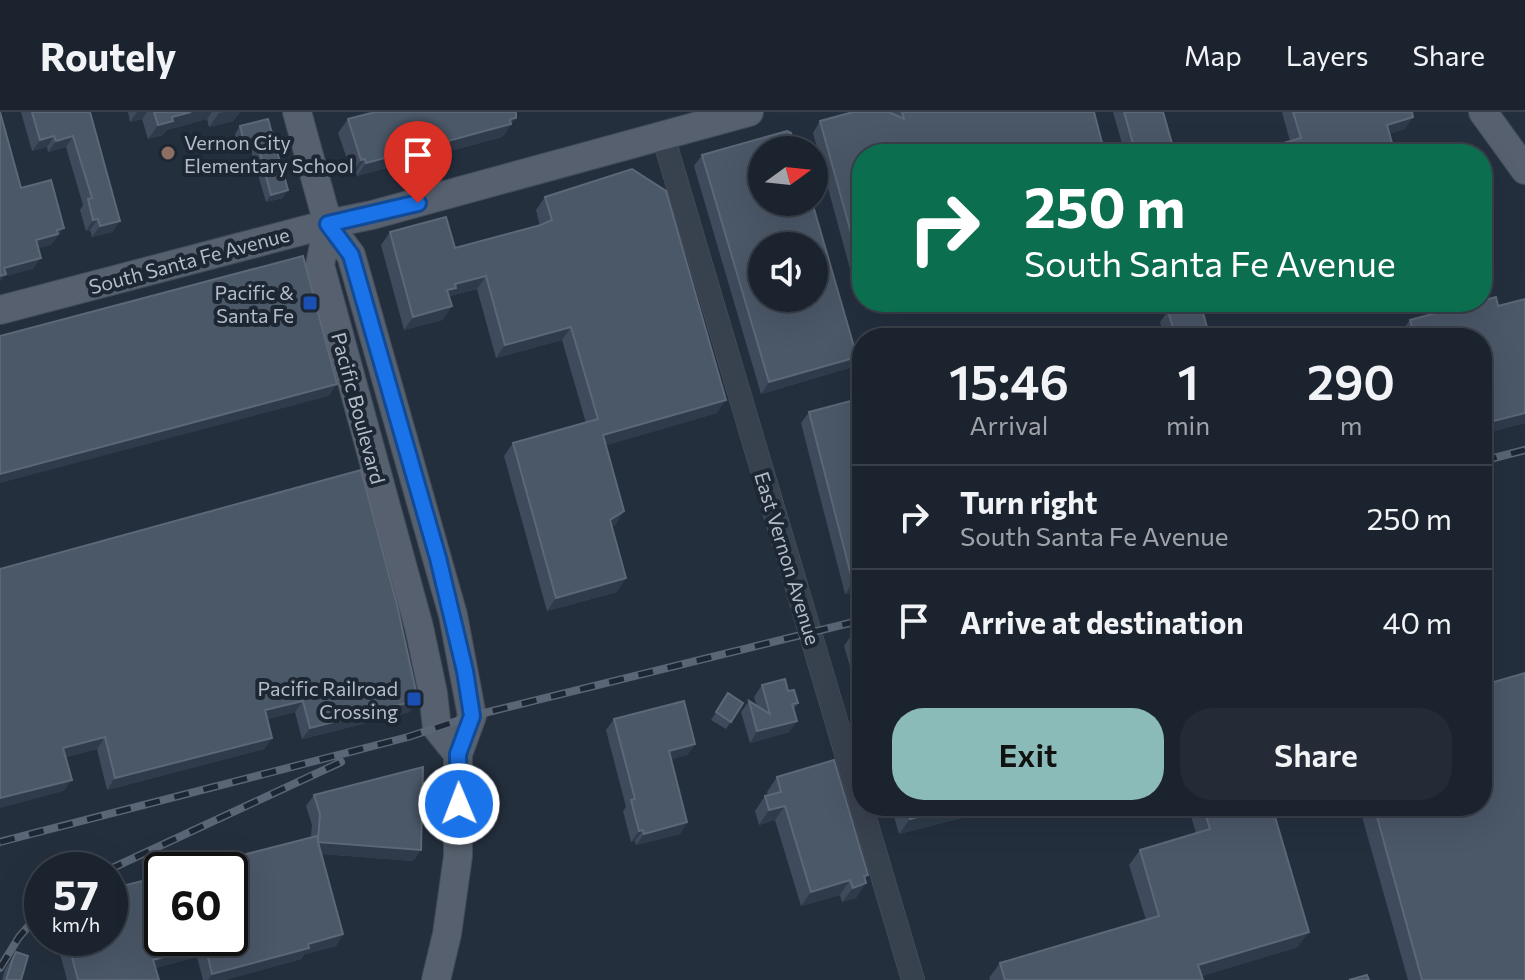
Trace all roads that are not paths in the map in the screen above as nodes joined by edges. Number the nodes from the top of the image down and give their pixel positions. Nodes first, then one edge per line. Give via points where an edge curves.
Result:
1 (297, 112) edge
2 (749, 112) edge
3 (1483, 112) edge
4 (663, 136) junction
5 (1525, 170) edge
6 (328, 224) junction
7 (0, 310) edge
8 (852, 774) edge
9 (864, 816) edge
10 (436, 980) edge
11 (913, 980) edge

1 - 6 main road
2 - 4 main road, South Santa Fe Avenue
3 - 5 main road
4 - 6 main road, South Santa Fe Avenue
4 - 8 street, East Vernon Avenue
6 - 7 main road, South Santa Fe Avenue
6 - 10 main road, Pacific Boulevard via 351,255 453,615 472,716 458,754 458,856
9 - 11 street, East Vernon Avenue

